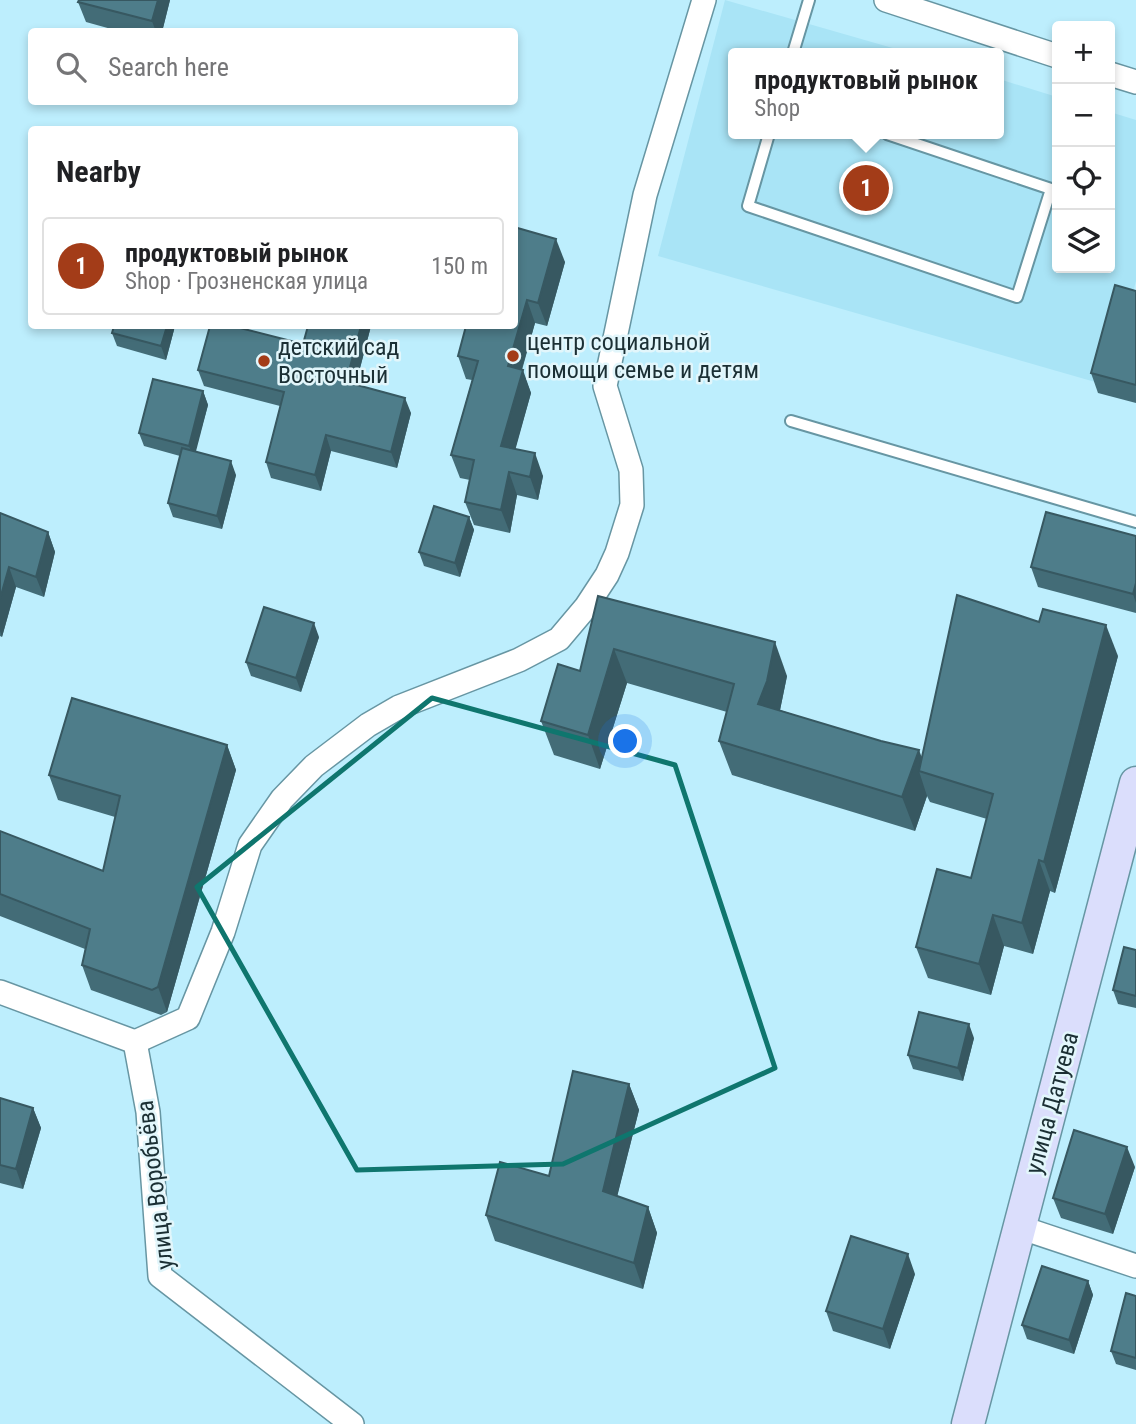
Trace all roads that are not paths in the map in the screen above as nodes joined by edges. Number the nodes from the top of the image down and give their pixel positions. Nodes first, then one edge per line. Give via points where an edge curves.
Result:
1 (704, 0) edge
2 (808, 0) edge
3 (886, 0) edge
4 (794, 48) edge
5 (1052, 54) edge
6 (1115, 76) edge
7 (1136, 82) edge
8 (768, 139) edge
9 (902, 139) edge
10 (791, 421) dead end
11 (1136, 523) edge
12 (1136, 783) edge
13 (0, 992) edge
14 (135, 1042) junction
15 (1019, 1227) junction
16 (1136, 1266) edge
17 (350, 1423) edge
18 (968, 1424) edge

1 - 14 street via 645,195 605,386 631,470 632,505 607,575 559,639 519,660 399,707 314,766 282,799 250,845 223,932 188,1018
2 - 4 lane
3 - 5 street
6 - 7 street
8 - 9 lane via 748,206 1017,297 1051,189
10 - 11 lane
12 - 15 street, улица Датуева
13 - 14 street
14 - 17 street, улица Воробьёва via 148,1112 160,1276
15 - 16 street
15 - 18 street, улица Датуева

